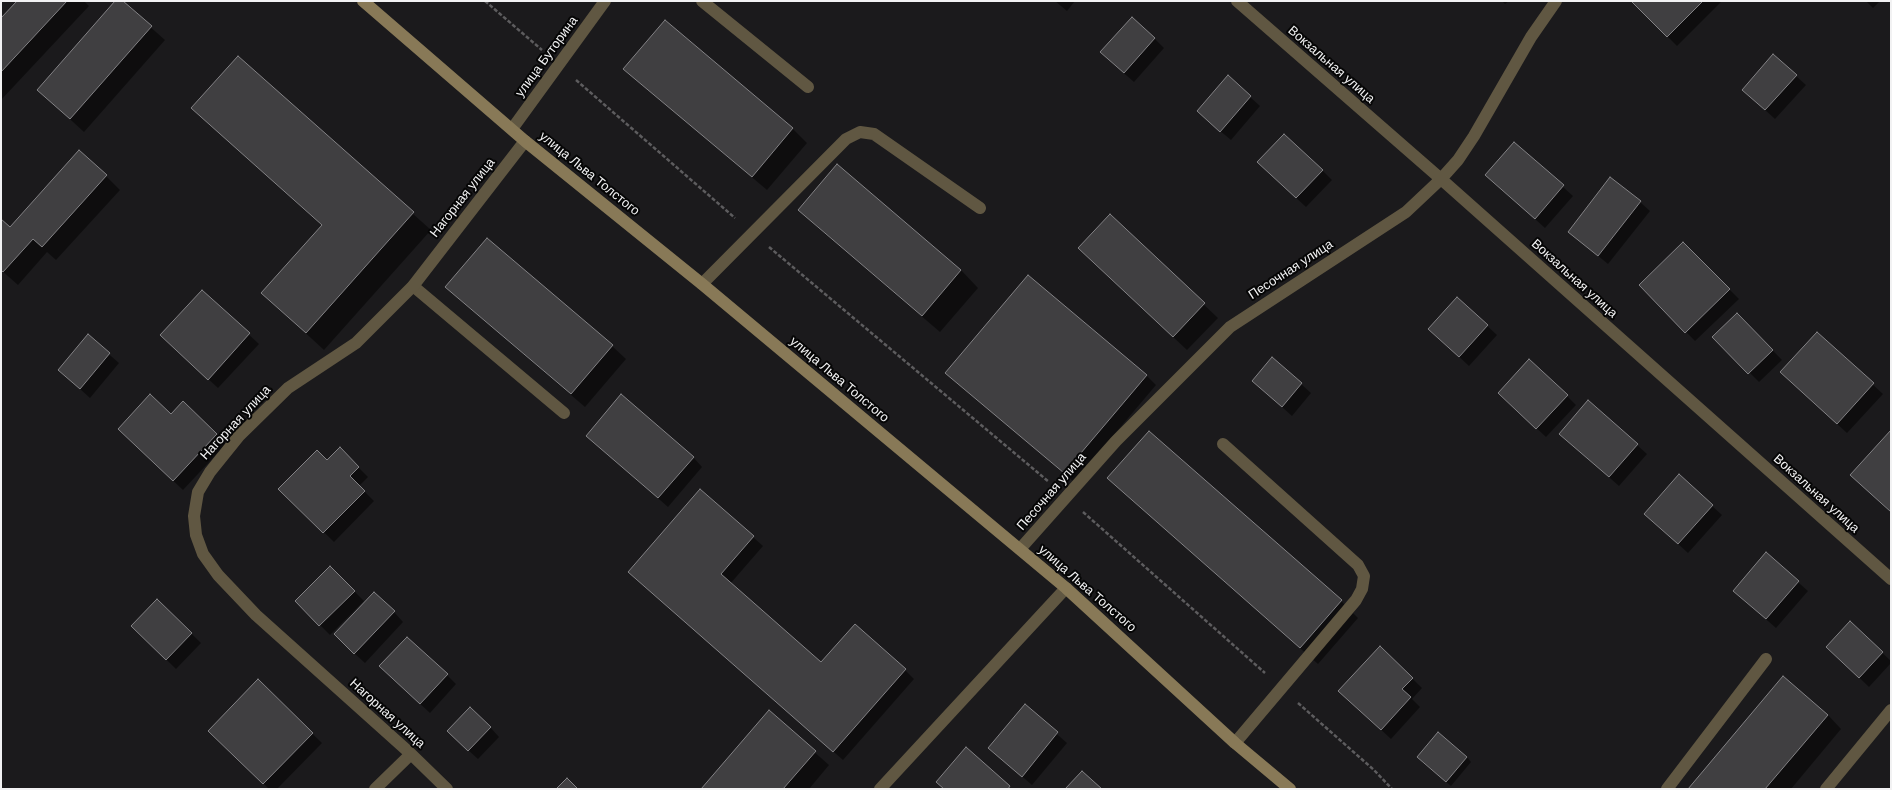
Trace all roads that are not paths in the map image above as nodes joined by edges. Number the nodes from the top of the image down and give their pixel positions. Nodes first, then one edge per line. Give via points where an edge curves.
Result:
1 (363, 1) edge
2 (605, 1) edge
3 (702, 1) edge
4 (1237, 1) edge
5 (1556, 1) edge
6 (808, 87) dead end
7 (512, 129) junction
8 (526, 141) junction
9 (1441, 179) junction
10 (980, 208) dead end
11 (702, 284) junction
12 (413, 286) junction
13 (564, 413) dead end
14 (1223, 444) dead end
15 (1020, 550) junction
16 (1891, 579) edge
17 (1066, 588) junction
18 (1766, 659) dead end
19 (1891, 710) edge
20 (1235, 743) junction
21 (411, 754) junction
22 (375, 789) edge
23 (447, 789) edge
24 (880, 789) edge
25 (1290, 789) edge
26 (1667, 789) edge
27 (1826, 789) edge

1 - 7 main road, улица Льва Толстого
2 - 7 street, улица Буторина
3 - 6 street
4 - 9 street, Вокзальная улица
5 - 9 street, Песочная улица via 1531,37 1474,136
7 - 8 main road, улица Льва Толстого
8 - 11 main road, улица Льва Толстого
8 - 12 street, Нагорная улица
9 - 15 street, Песочная улица via 1406,212 1230,327 1116,441
9 - 16 street, Вокзальная улица
10 - 11 street via 874,134 860,132 846,139
11 - 15 main road, улица Льва Толстого
12 - 13 street
12 - 21 street, Нагорная улица via 356,343 288,388 239,436 210,472 198,492 194,516 196,535 203,554 218,574 256,615
14 - 20 street via 1358,565 1364,576 1362,589 1356,600
15 - 17 main road, улица Льва Толстого
17 - 20 main road, улица Льва Толстого
17 - 24 street
18 - 26 street
19 - 27 street
20 - 25 main road, улица Льва Толстого
21 - 22 street
21 - 23 street, Нагорная улица

